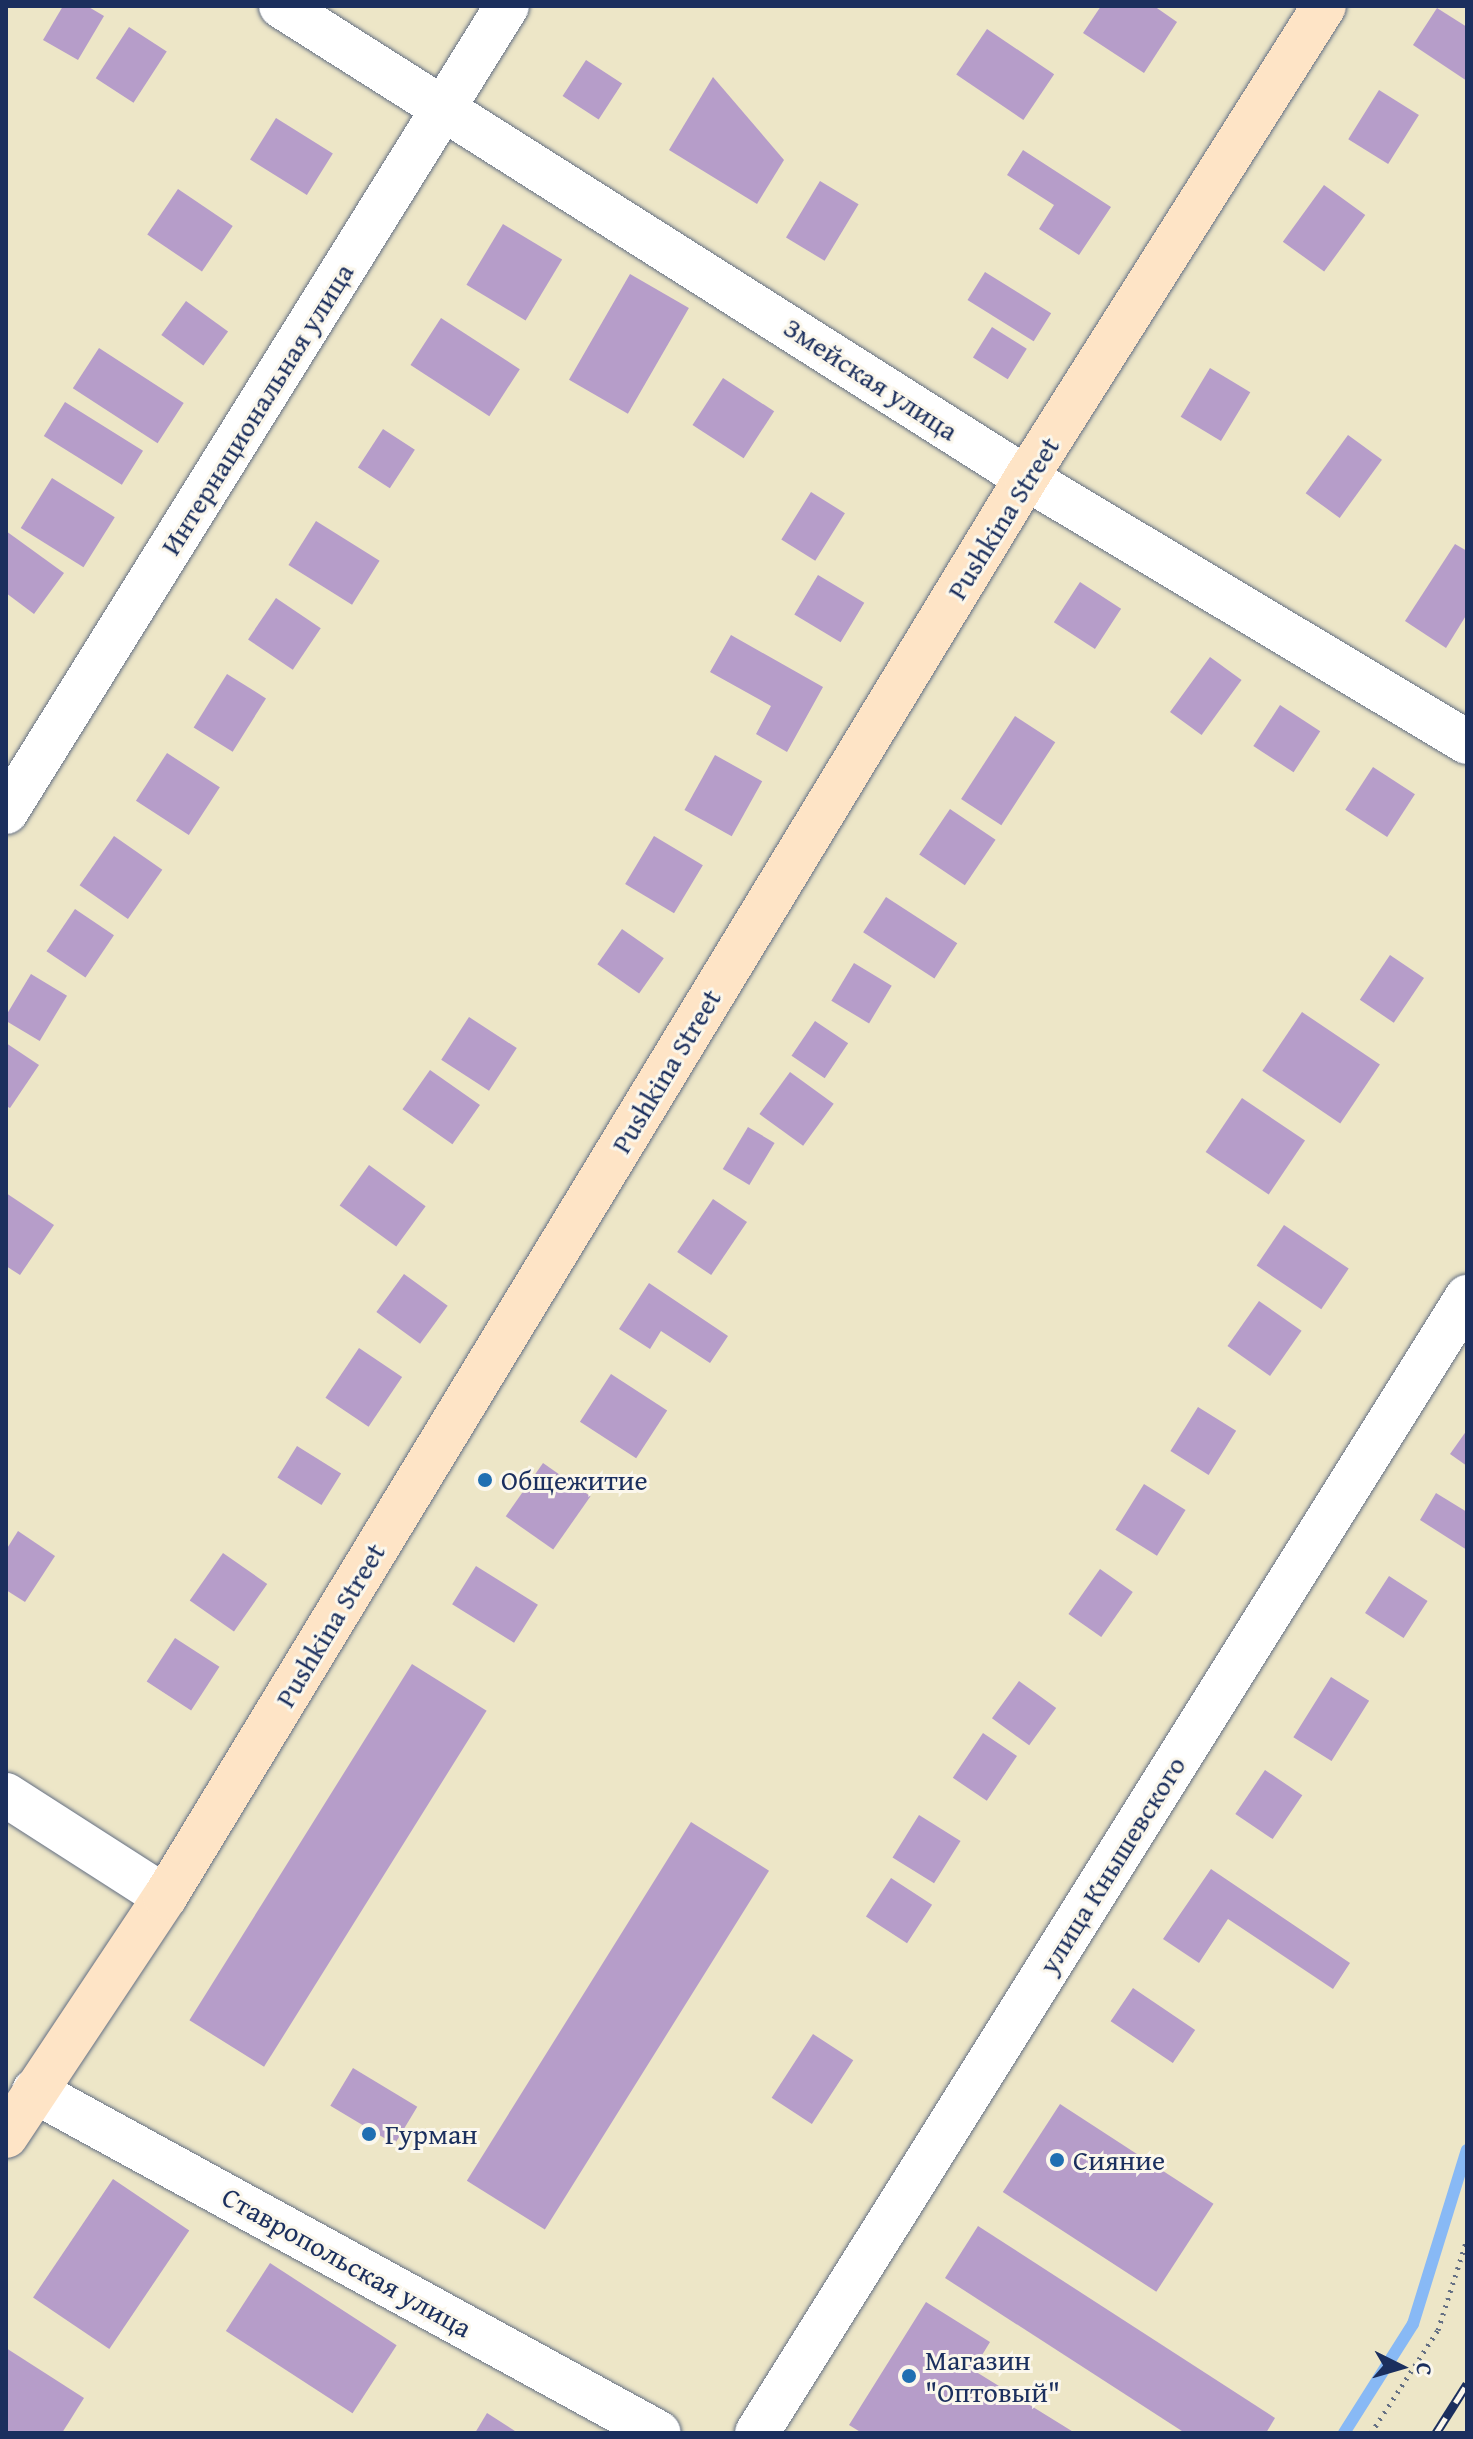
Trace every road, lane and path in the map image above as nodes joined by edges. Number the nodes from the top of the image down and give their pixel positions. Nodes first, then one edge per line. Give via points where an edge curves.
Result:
1 (281, 6) edge
2 (507, 6) edge
3 (1324, 6) edge
4 (445, 107) junction
5 (1026, 478) junction
6 (1467, 742) edge
7 (6, 812) edge
8 (1467, 1297) edge
9 (6, 1795) edge
10 (165, 1897) junction
11 (34, 2091) junction
12 (6, 2136) edge
13 (1467, 2239) edge
14 (659, 2433) edge
15 (757, 2433) edge
16 (1371, 2433) edge

1 - 4 street, Змейская улица
2 - 4 street, Интернациональная улица
3 - 5 main road, Pushkina Street
4 - 5 street, Змейская улица
4 - 7 street, Интернациональная улица
5 - 6 street, Змейская улица
5 - 10 main road, Pushkina Street
8 - 15 street, улица Кнышевского
9 - 10 street
10 - 11 main road, Pushkina Street
11 - 12 main road, Pushkina Street
11 - 14 street, Ставропольская улица
13 - 16 path via 1438,2330

